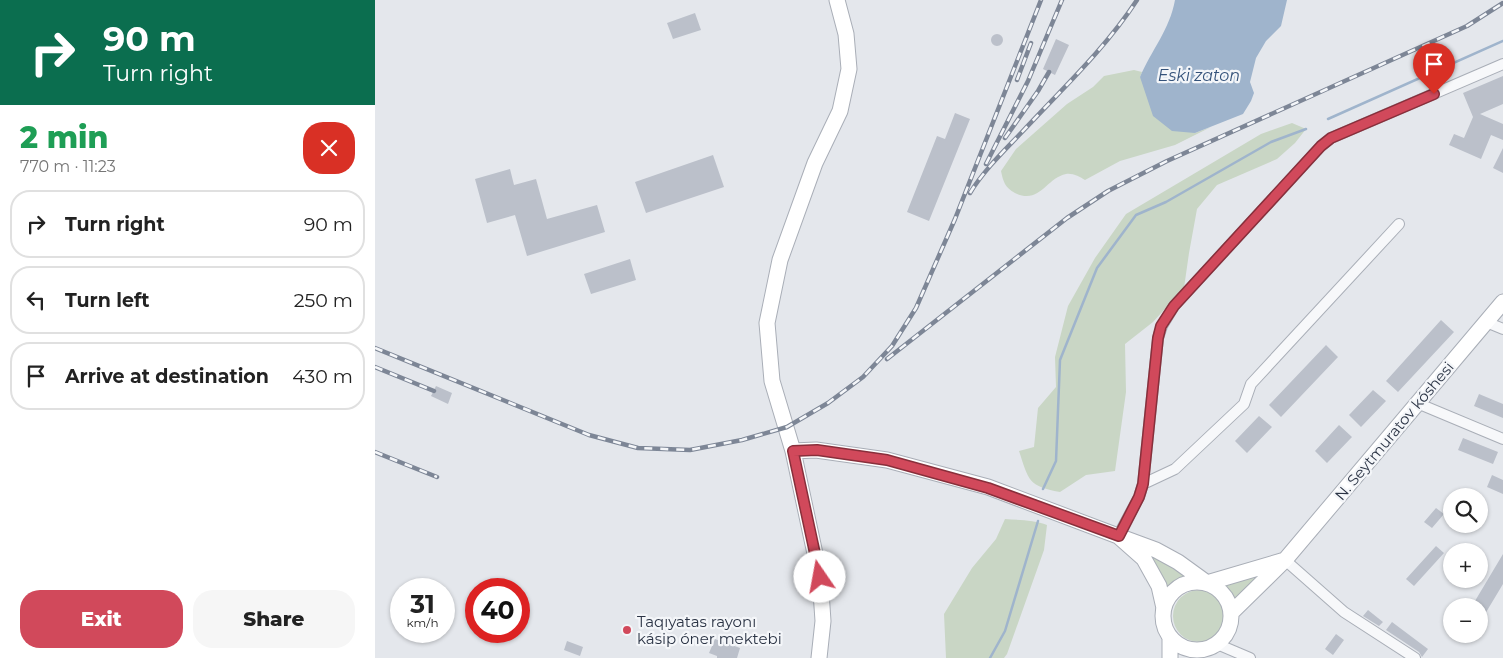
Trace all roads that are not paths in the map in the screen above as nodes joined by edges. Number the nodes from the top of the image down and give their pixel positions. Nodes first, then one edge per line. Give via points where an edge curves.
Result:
1 (837, 0) edge
2 (1503, 64) edge
3 (1399, 224) dead end
4 (1503, 302) edge
5 (1486, 322) junction
6 (1503, 329) edge
7 (1417, 403) junction
8 (1503, 439) edge
9 (793, 451) junction
10 (1143, 484) junction
11 (1119, 536) junction
12 (1285, 560) junction
13 (1207, 583) junction
14 (1164, 608) junction
15 (1231, 613) junction
16 (1170, 636) junction
17 (1217, 644) junction
18 (819, 658) edge
19 (1170, 658) edge
20 (1211, 658) edge
21 (1250, 658) edge
22 (1415, 658) edge

1 - 9 street via 846,34 849,69 839,111 815,163 780,260 767,323 772,381
2 - 10 street via 1331,138 1174,306 1161,326 1158,338
3 - 10 street via 1251,384 1244,404 1175,469
4 - 5 street, N. Seytmuratov kóshesi
5 - 6 street
5 - 7 street, N. Seytmuratov kóshesi
7 - 8 street
7 - 12 street, N. Seytmuratov kóshesi
9 - 11 street via 817,450 887,460 988,488
9 - 18 street via 820,577 823,620
10 - 11 street
11 - 13 street via 1156,550
11 - 14 street via 1144,559 1159,586
12 - 13 street
12 - 15 street, N. Seytmuratov kóshesi
12 - 22 street via 1344,612
13 - 14 street via 1185,585 1176,590
13 - 15 street via 1223,595
14 - 16 street via 1165,628
15 - 17 street via 1228,630
16 - 17 street via 1177,644 1192,650 1208,649
16 - 19 street
17 - 20 street
17 - 21 street

